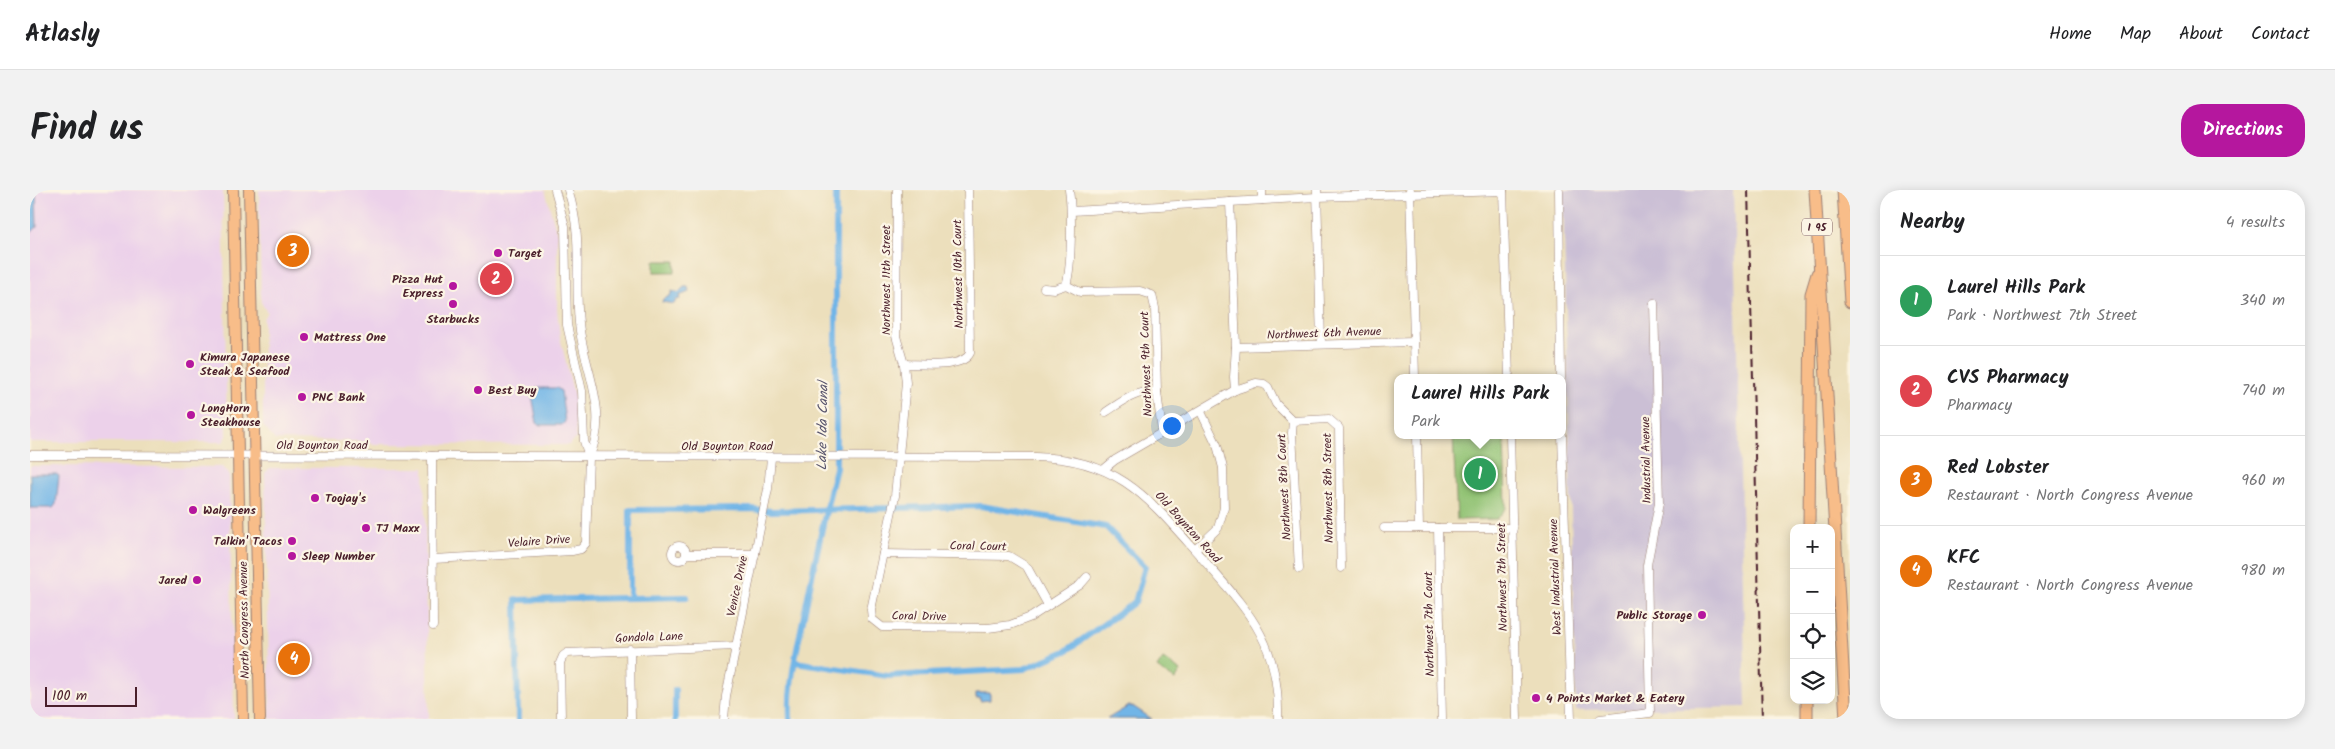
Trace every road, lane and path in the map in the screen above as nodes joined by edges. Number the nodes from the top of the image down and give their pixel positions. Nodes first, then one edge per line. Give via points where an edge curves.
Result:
1 (233, 190) edge
2 (249, 190) edge
3 (555, 190) edge
4 (568, 190) edge
5 (897, 190) edge
6 (968, 190) edge
7 (1069, 190) edge
8 (1262, 190) edge
9 (1503, 190) edge
10 (1559, 190) edge
11 (1815, 190) edge
12 (1844, 190) edge
13 (1410, 192) edge
14 (1317, 194) edge
15 (1262, 200) junction
16 (1230, 202) junction
17 (1072, 211) junction
18 (1820, 265) junction
19 (1066, 285) junction
20 (1044, 288) dead end
21 (1850, 302) edge
22 (1654, 303) dead end
23 (1413, 342) junction
24 (1321, 344) junction
25 (1236, 347) junction
26 (904, 364) junction
27 (1414, 374) edge
28 (1508, 374) edge
29 (1561, 374) edge
30 (1235, 390) junction
31 (1157, 392) junction
32 (1106, 412) dead end
33 (1201, 412) junction
34 (1293, 421) junction
35 (1162, 432) junction
36 (1417, 439) edge
37 (1510, 439) edge
38 (1562, 439) edge
39 (30, 454) edge
40 (238, 456) junction
41 (254, 456) junction
42 (432, 456) junction
43 (589, 457) junction
44 (771, 458) junction
45 (898, 458) junction
46 (1104, 470) junction
47 (1809, 524) edge
48 (1384, 528) dead end
49 (1419, 528) junction
50 (1438, 528) junction
51 (1512, 528) junction
52 (1194, 550) junction
53 (686, 554) dead end
54 (755, 554) junction
55 (883, 554) junction
56 (434, 559) junction
57 (1341, 568) dead end
58 (1299, 569) dead end
59 (1087, 577) dead end
60 (240, 598) junction
61 (1048, 605) junction
62 (240, 617) junction
63 (256, 624) junction
64 (433, 626) dead end
65 (736, 646) junction
66 (257, 649) junction
67 (630, 649) junction
68 (1808, 704) edge
69 (243, 719) edge
70 (260, 719) edge
71 (561, 719) edge
72 (632, 719) edge
73 (724, 719) edge
74 (1278, 719) edge
75 (1442, 719) edge
76 (1517, 719) edge
77 (1571, 719) edge
78 (1600, 719) edge
79 (1807, 719) edge
80 (1846, 719) edge

1 - 40 main road, North Congress Avenue
2 - 41 main road, North Congress Avenue
3 - 43 street via 564,226 567,325 582,390 584,441
4 - 43 street via 578,234 579,325 596,402 596,441
5 - 26 street, Northwest 11th Street via 896,336
6 - 26 street, Northwest 10th Court via 971,348 968,357 957,363
7 - 17 street
8 - 15 street
9 - 13 street
9 - 28 street
10 - 29 street
11 - 18 highway, I 95
12 - 21 highway, I 95
13 - 14 street
13 - 23 street
14 - 15 street
14 - 24 street
15 - 16 street
16 - 17 street
16 - 25 street
17 - 19 street
18 - 47 highway via 1811,294
18 - 80 highway, I 95
19 - 20 street
19 - 31 street, Northwest 9th Court via 1080,292 1140,291 1152,295
22 - 78 street, Industrial Avenue via 1659,502 1647,565 1650,713
23 - 24 street, Northwest 6th Avenue
23 - 27 street
24 - 25 street, Northwest 6th Avenue
25 - 30 street
26 - 45 street, Northwest 11th Street via 906,383
30 - 33 street, Northwest 8th Court
30 - 34 street, Northwest 8th Court via 1256,383 1264,384 1276,404
31 - 32 street via 1136,393
31 - 35 street, Northwest 9th Court
33 - 35 street, Northwest 8th Court
33 - 52 street via 1220,455 1224,500 1218,528
34 - 57 street, Northwest 8th Street via 1330,419 1339,428
34 - 58 street, Northwest 8th Court
35 - 46 street, Northwest 8th Court
36 - 49 street
37 - 51 street, Northwest 7th Street
38 - 77 street, West Industrial Avenue
39 - 40 street, Old Boynton Road
40 - 41 street, Old Boynton Road
40 - 60 main road, North Congress Avenue
41 - 42 street, Old Boynton Road
41 - 63 main road, North Congress Avenue
42 - 43 street, Old Boynton Road
42 - 56 street
43 - 44 street, Old Boynton Road
43 - 56 street, Velaire Drive via 587,541 581,549
44 - 45 street, Old Boynton Road
44 - 54 street, Venice Drive
45 - 46 street, Old Boynton Road via 1047,458
45 - 55 street, Coral Drive via 895,496
46 - 52 street, Old Boynton Road via 1151,501
48 - 49 street
49 - 50 street
50 - 51 street
50 - 75 street, Northwest 7th Court
51 - 76 street, Northwest 7th Street
52 - 74 street, Old Boynton Road via 1246,609 1260,630 1276,673
53 - 54 street
54 - 65 street, Venice Drive
55 - 61 street, Coral Court via 1008,556 1027,567
55 - 61 street, Coral Drive via 871,615 882,627 999,628 1026,620
56 - 64 street
59 - 61 street, Coral Drive
60 - 62 main road, North Congress Avenue
60 - 63 main road
62 - 66 main road
62 - 69 main road, North Congress Avenue
63 - 66 main road, North Congress Avenue
65 - 67 street, Gondola Lane
65 - 73 street, Venice Drive
66 - 70 main road, North Congress Avenue
67 - 71 street, Gondola Lane via 572,652 563,656 560,666
67 - 72 street
68 - 79 highway

